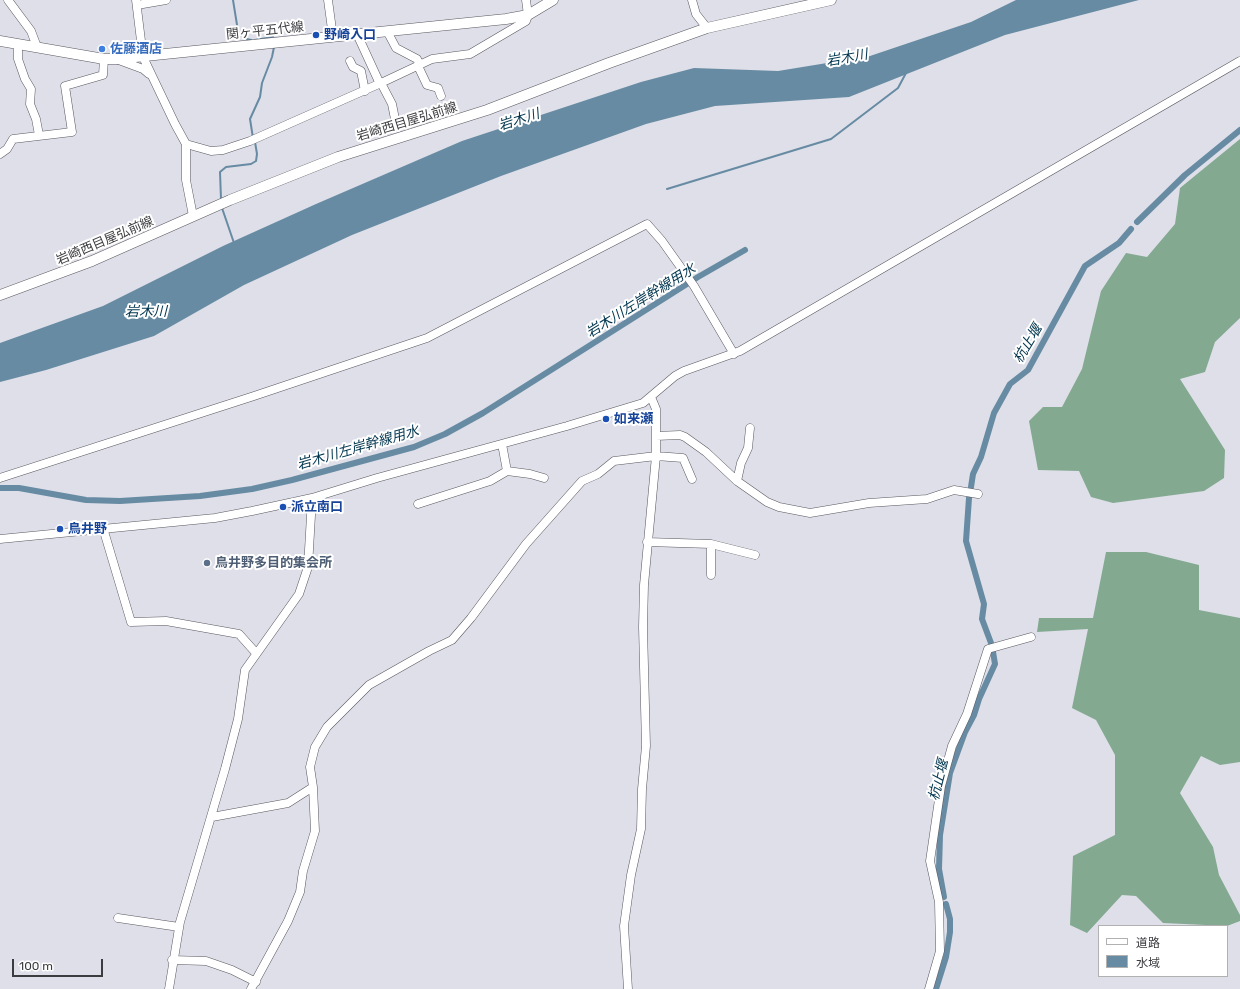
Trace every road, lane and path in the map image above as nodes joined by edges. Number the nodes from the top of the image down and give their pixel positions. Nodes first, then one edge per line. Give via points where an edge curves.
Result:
1 (8, 0) edge
2 (166, 0) edge
3 (173, 0) edge
4 (328, 0) edge
5 (526, 0) edge
6 (554, 0) edge
7 (692, 0) edge
8 (831, 0) edge
9 (136, 2) edge
10 (528, 15) junction
11 (707, 28) junction
12 (387, 31) junction
13 (358, 34) junction
14 (333, 37) junction
15 (0, 41) edge
16 (18, 44) junction
17 (37, 47) junction
18 (143, 57) junction
19 (104, 59) junction
20 (116, 59) junction
21 (350, 61) dead end
22 (1240, 61) edge
23 (419, 66) junction
24 (150, 74) junction
25 (381, 84) junction
26 (365, 91) junction
27 (442, 96) dead end
28 (395, 119) dead end
29 (39, 135) junction
30 (186, 144) junction
31 (0, 154) edge
32 (193, 216) junction
33 (0, 295) edge
34 (734, 354) junction
35 (651, 397) junction
36 (750, 428) dead end
37 (656, 436) junction
38 (502, 444) junction
39 (656, 456) junction
40 (507, 471) junction
41 (0, 478) edge
42 (544, 478) dead end
43 (692, 479) dead end
44 (737, 481) junction
45 (978, 494) dead end
46 (312, 498) junction
47 (418, 504) dead end
48 (103, 528) junction
49 (0, 539) edge
50 (647, 542) junction
51 (711, 544) junction
52 (755, 555) dead end
53 (711, 575) dead end
54 (1031, 637) dead end
55 (256, 653) junction
56 (313, 786) junction
57 (212, 817) junction
58 (118, 918) dead end
59 (179, 927) junction
60 (172, 960) junction
61 (256, 982) junction
62 (169, 989) edge
63 (251, 989) edge
64 (628, 989) edge
65 (928, 989) edge

1 - 17 street via 31,31
2 - 3 street
2 - 9 street
4 - 14 street
5 - 10 street
6 - 10 main road, 関ヶ平五代線
7 - 11 street via 696,14
8 - 11 main road, 岩崎西目屋弘前線
9 - 18 street
10 - 12 main road, 関ヶ平五代線
10 - 23 street via 526,21 470,54 432,59
11 - 32 main road, 岩崎西目屋弘前線 via 488,110 338,156
12 - 13 main road, 関ヶ平五代線
12 - 23 street via 396,48 417,60
13 - 14 main road, 関ヶ平五代線
13 - 25 street
14 - 18 main road, 関ヶ平五代線
15 - 16 main road, 関ヶ平五代線
16 - 17 main road, 関ヶ平五代線
16 - 29 street via 18,59 31,89 30,104
17 - 19 main road, 関ヶ平五代線
18 - 20 main road, 関ヶ平五代線
18 - 24 street
19 - 20 main road, 関ヶ平五代線
19 - 29 street via 103,75 65,86 72,132
20 - 24 street
21 - 26 street via 353,67 361,71
22 - 34 street
23 - 25 street
23 - 27 street via 426,85 438,88
24 - 30 street
25 - 26 street
25 - 28 street via 392,104
26 - 30 street via 258,138 223,150 211,151
29 - 31 street via 13,139 7,149
30 - 32 street via 186,180
32 - 33 main road, 岩崎西目屋弘前線 via 92,261
34 - 35 street via 684,371
34 - 41 street via 694,286 648,224 426,338
35 - 37 street via 656,409
35 - 38 street via 628,408
36 - 44 street via 748,448
37 - 39 street
37 - 44 street via 685,437 706,452
38 - 40 street
38 - 46 street
39 - 43 street via 684,458
39 - 50 street
39 - 56 street via 614,461 598,474 582,481 526,544 472,618 452,640 369,685 320,737 310,767
40 - 42 street
40 - 47 street via 490,481
44 - 45 street via 767,502 810,513 869,503 927,499 954,490
46 - 48 street via 215,518
46 - 55 street via 308,567 299,594
48 - 49 street
48 - 55 street via 131,622 166,621 239,634
50 - 51 street
50 - 64 street via 643,627 646,746 641,829 624,926
51 - 52 street
51 - 53 street
54 - 65 street via 988,649 967,714 952,746 941,786 930,861 938,902 940,951
55 - 57 street via 245,670 238,719
56 - 57 street via 288,803
56 - 61 street via 315,831 303,871 300,892
57 - 59 street
58 - 59 street
59 - 60 street
60 - 61 street via 206,961
60 - 62 street
61 - 63 street

